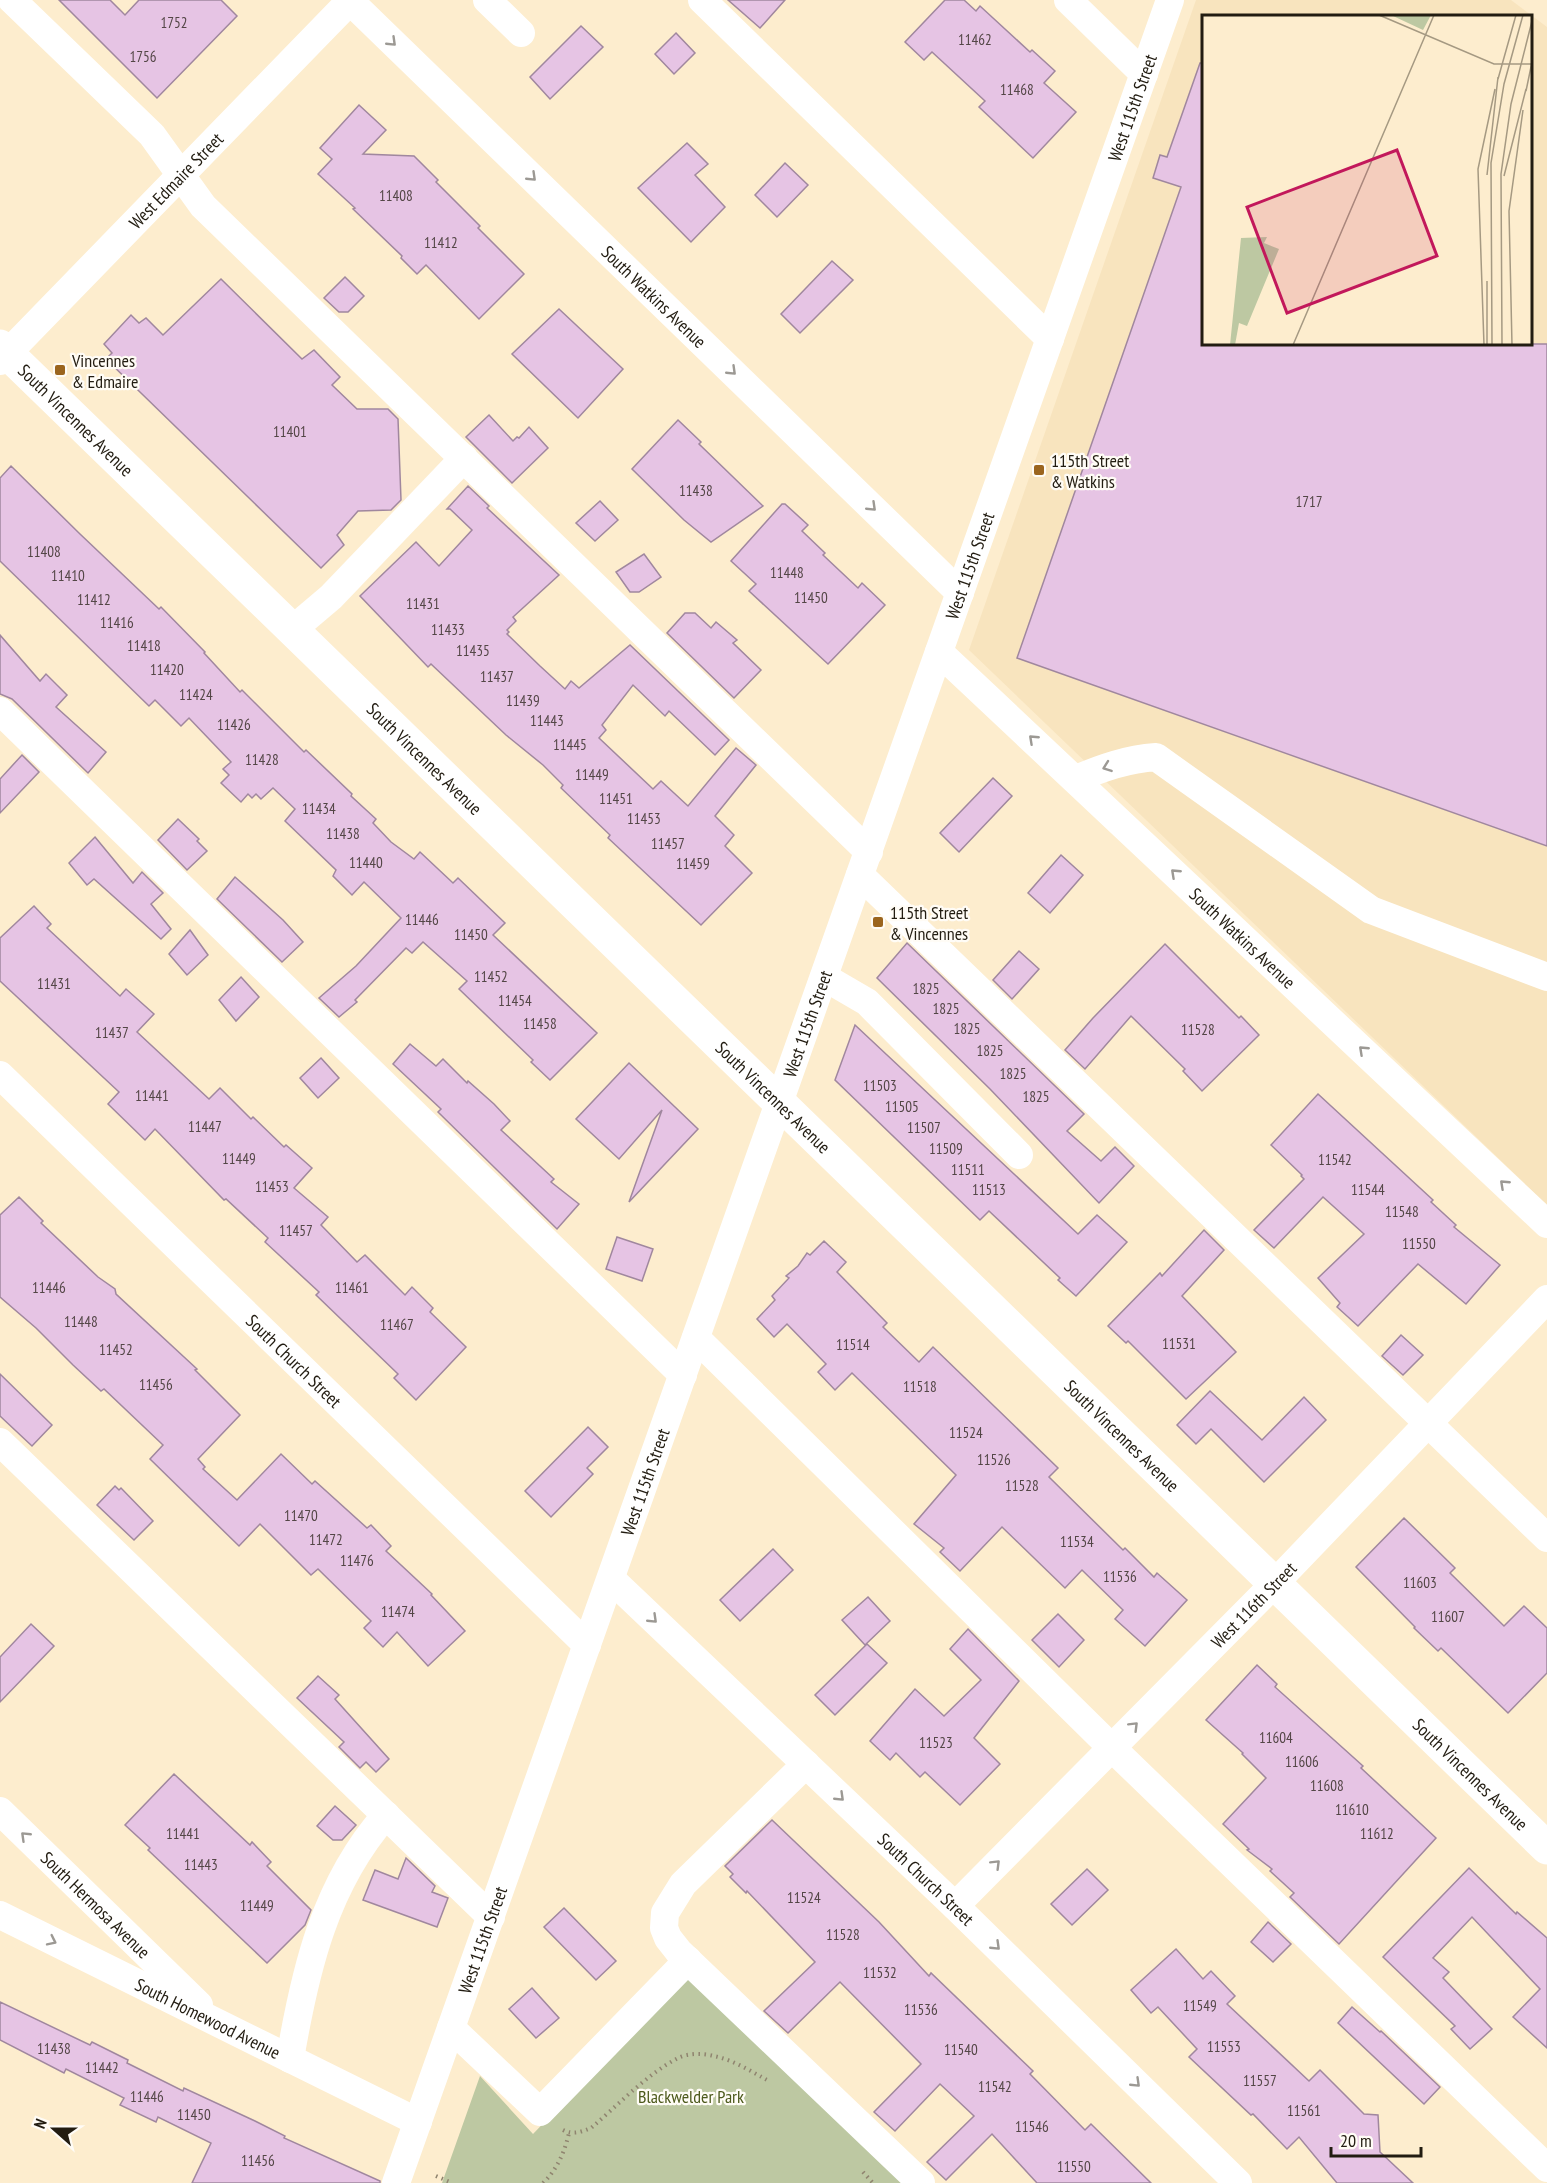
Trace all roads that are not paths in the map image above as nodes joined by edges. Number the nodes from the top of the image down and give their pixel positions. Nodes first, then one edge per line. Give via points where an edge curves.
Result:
1 (487, 0) edge
2 (702, 0) edge
3 (1068, 0) edge
4 (1170, 0) edge
5 (350, 1) edge
6 (23, 3) edge
7 (521, 33) dead end
8 (1144, 74) junction
9 (180, 176) junction
10 (1050, 339) junction
11 (3, 354) edge
12 (464, 458) junction
13 (960, 593) junction
14 (292, 630) junction
15 (939, 652) junction
16 (0, 711) edge
17 (1076, 779) junction
18 (864, 864) junction
19 (824, 977) junction
20 (1547, 977) edge
21 (0, 1075) edge
22 (780, 1103) junction
23 (1019, 1155) dead end
24 (1547, 1224) edge
25 (1547, 1299) edge
26 (696, 1338) junction
27 (683, 1375) junction
28 (1428, 1423) junction
29 (0, 1442) edge
30 (1547, 1538) edge
31 (611, 1579) junction
32 (1274, 1584) junction
33 (587, 1645) junction
34 (1112, 1748) junction
35 (806, 1764) junction
36 (0, 1811) edge
37 (386, 1815) junction
38 (1547, 1848) edge
39 (955, 1905) junction
40 (0, 1915) edge
41 (491, 1917) junction
42 (688, 1960) junction
43 (218, 2023) junction
44 (451, 2028) junction
45 (290, 2059) junction
46 (418, 2122) junction
47 (1547, 2168) edge
48 (396, 2183) edge
49 (921, 2183) edge
50 (1238, 2183) edge

1 - 7 street
2 - 10 street
3 - 8 street
4 - 8 street, West 115th Street
5 - 9 street, West Edmaire Street
5 -> 13 street, South Watkins Avenue
6 - 9 street via 152,135
8 - 10 street, West 115th Street
9 - 11 street, West Edmaire Street
9 - 12 street via 202,206
10 - 13 street, West 115th Street
11 - 14 main road, South Vincennes Avenue
12 - 14 street via 331,597
12 - 18 street
13 - 15 street, West 115th Street
14 - 22 main road, South Vincennes Avenue
17 -> 15 street, South Watkins Avenue
15 - 18 street, West 115th Street
16 - 27 street
20 -> 17 street via 1371,910 1156,757 1112,765
24 -> 17 street, South Watkins Avenue
18 - 19 street, West 115th Street
18 - 28 street
19 - 22 street, West 115th Street
19 - 23 street via 867,1002
21 - 33 street, South Church Street
22 - 26 street, West 115th Street
22 - 32 main road, South Vincennes Avenue
25 - 28 street, West 116th Street
26 - 27 street, West 115th Street
26 - 34 street
27 - 31 street, West 115th Street
28 - 30 street
28 - 32 street, West 116th Street
29 - 37 street
31 - 33 street, West 115th Street
31 -> 35 street, South Church Street
34 -> 32 street, West 116th Street
32 - 38 main road, South Vincennes Avenue
33 - 41 street, West 115th Street
39 -> 34 street, West 116th Street
34 - 47 street
35 -> 39 street, South Church Street
35 - 42 street via 683,1884 673,1899 665,1913 664,1928
43 -> 36 street, South Hermosa Avenue
37 - 41 street
37 - 45 street via 366,1838 329,1908 310,1958
39 -> 50 street, South Church Street
40 -> 43 street, South Homewood Avenue
41 - 44 street, West 115th Street
42 - 44 street via 540,2112
42 - 49 street
43 - 45 street, South Homewood Avenue
44 - 46 street, West 115th Street
45 - 46 street, South Homewood Avenue
46 - 48 street, West 115th Street

